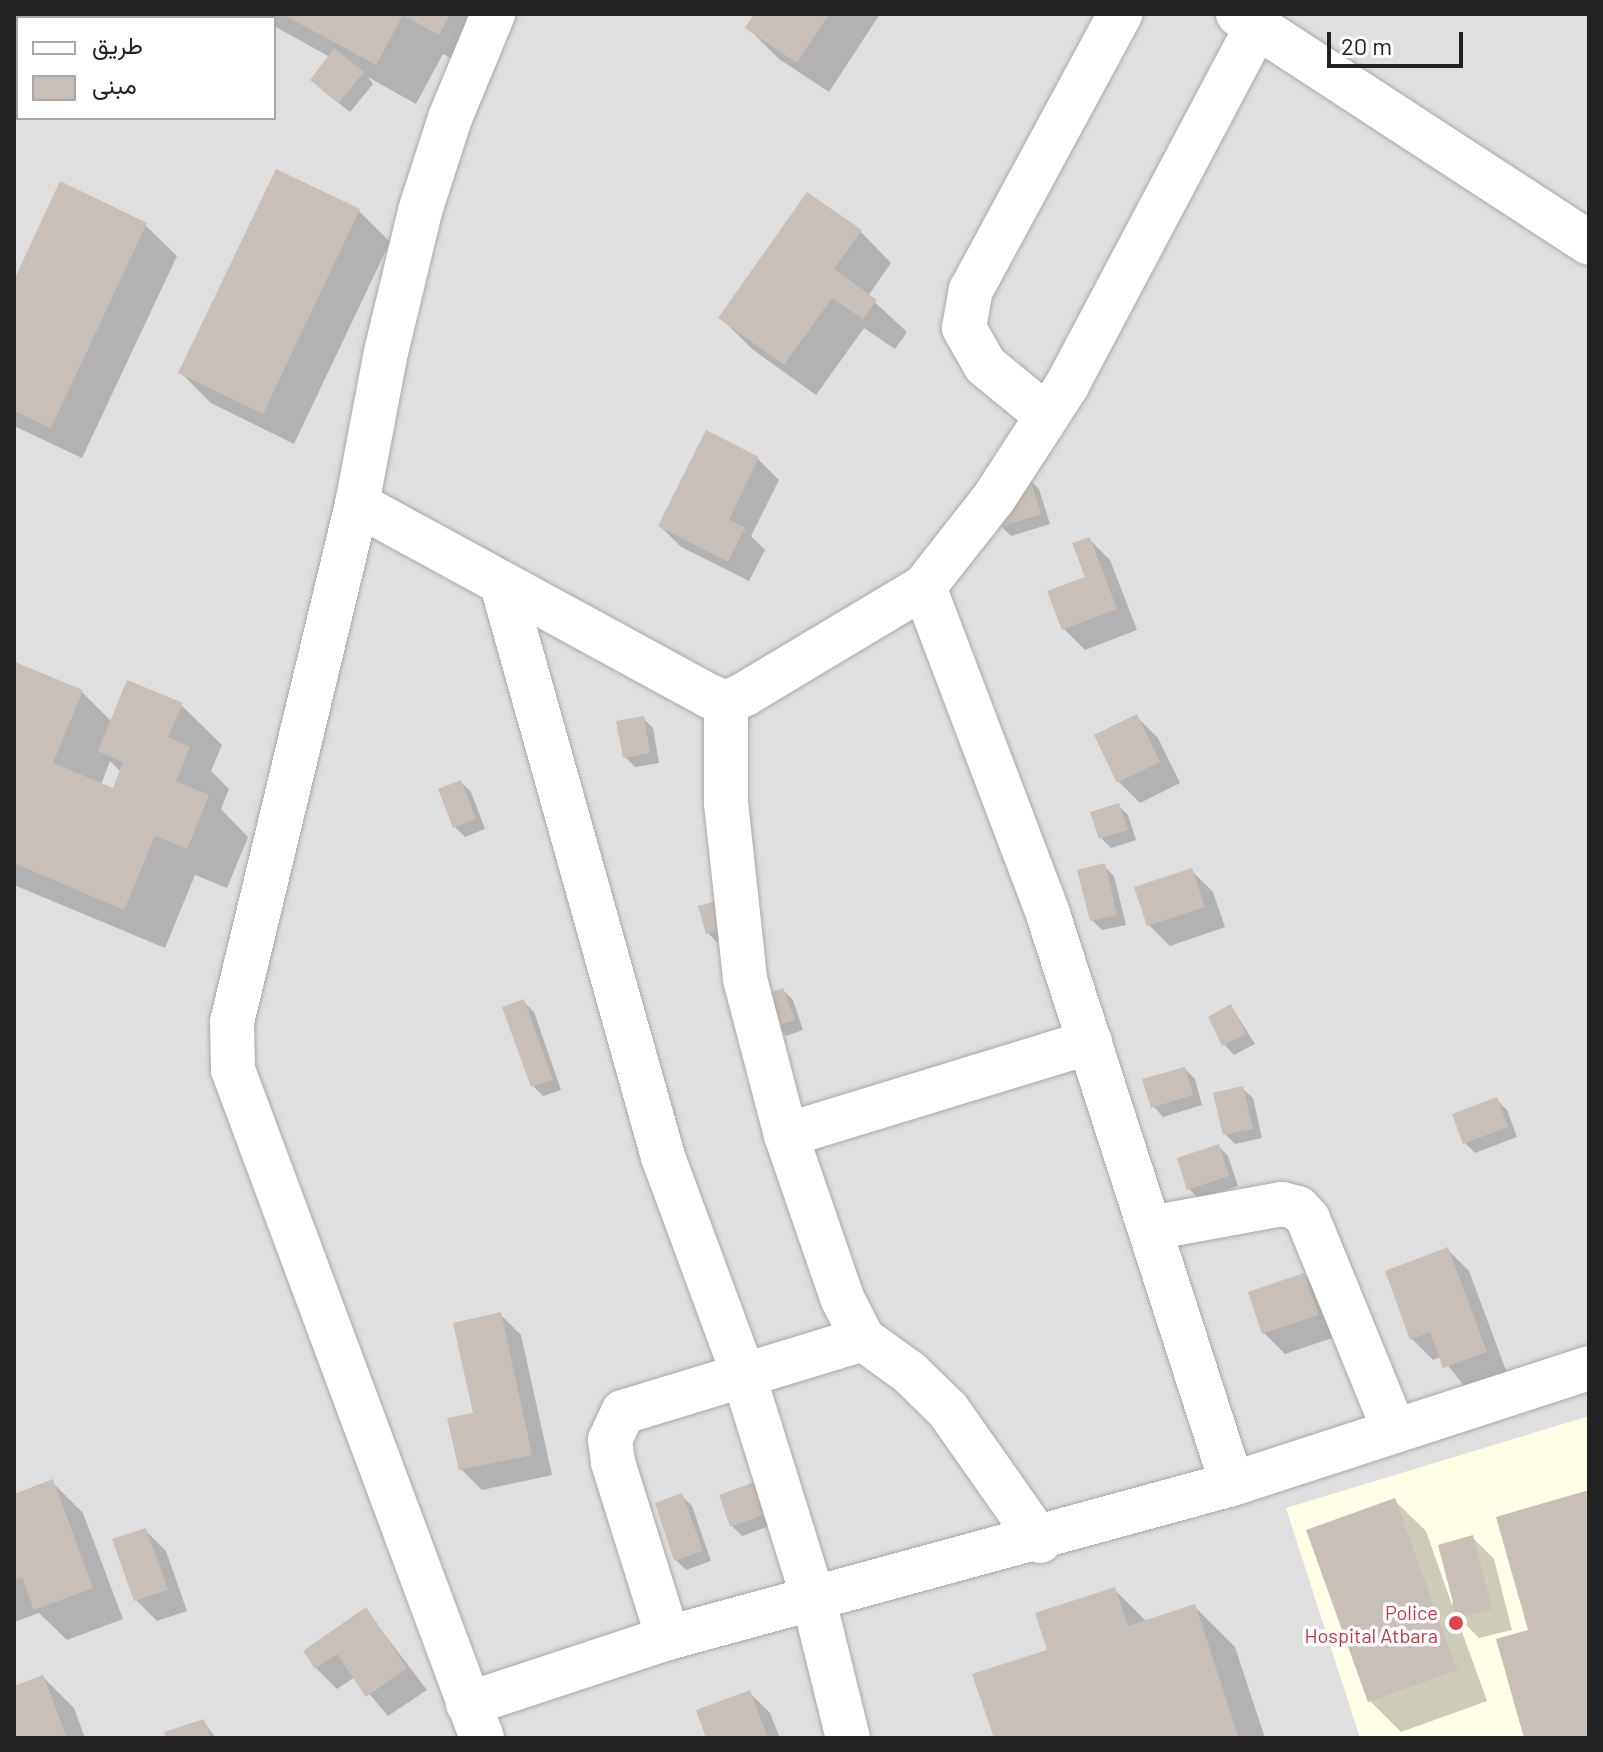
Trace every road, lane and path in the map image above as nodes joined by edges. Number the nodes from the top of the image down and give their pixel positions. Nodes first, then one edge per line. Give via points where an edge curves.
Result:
1 (493, 14) edge
2 (1120, 14) edge
3 (1248, 20) edge
4 (1589, 243) edge
5 (1047, 416) junction
6 (357, 504) junction
7 (924, 587) junction
8 (503, 588) junction
9 (726, 703) junction
10 (1090, 1042) junction
11 (786, 1135) junction
12 (1151, 1228) junction
13 (863, 1339) junction
14 (1589, 1368) edge
15 (743, 1373) junction
16 (1394, 1430) junction
17 (1232, 1484) junction
18 (1040, 1541) junction
19 (814, 1601) junction
20 (668, 1638) junction
21 (475, 1721) edge
22 (848, 1738) edge

1 - 6 street via 450,118 420,211
2 - 5 street via 971,290 964,328 985,365
3 - 4 street
3 - 5 street
5 - 7 street via 994,498
6 - 8 street
6 - 21 street via 232,1022 233,1070
7 - 9 street
7 - 10 street via 990,753
8 - 9 street
8 - 15 street via 663,1157
9 - 11 street via 734,913 759,1046
10 - 11 street
10 - 12 street
11 - 13 street via 842,1298
12 - 16 street via 1282,1204 1298,1208 1308,1219
12 - 17 street
13 - 15 street
13 - 18 street via 909,1372 948,1410
14 - 16 street
15 - 19 street
15 - 20 street via 623,1412 610,1440
16 - 17 street
17 - 18 street
18 - 19 street
19 - 20 street
19 - 22 street
20 - 21 street

